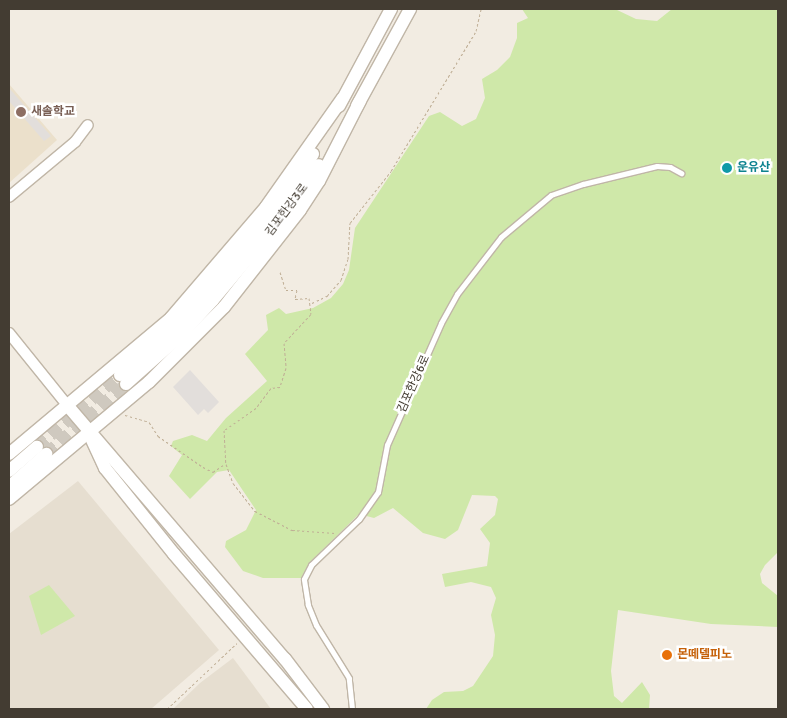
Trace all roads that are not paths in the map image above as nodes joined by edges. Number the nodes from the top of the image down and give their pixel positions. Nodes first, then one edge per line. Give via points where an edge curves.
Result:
1 (391, 9) edge
2 (410, 9) edge
3 (360, 101) junction
4 (88, 125) dead end
5 (681, 173) dead end
6 (9, 197) edge
7 (9, 333) edge
8 (119, 376) junction
9 (132, 397) junction
10 (67, 405) junction
11 (89, 433) junction
12 (42, 450) junction
13 (9, 454) edge
14 (9, 471) edge
15 (9, 487) edge
16 (9, 499) edge
17 (307, 709) edge
18 (323, 709) edge
19 (352, 709) edge

1 - 8 street via 342,98 266,207
2 - 3 street, 김포한강3로
3 - 8 street, 김포한강3로 via 286,213 253,254 179,337
3 - 9 street via 319,181 267,255 192,343
4 - 6 street via 75,142
5 - 19 lane, 김포한강6로 via 670,167 657,166 566,190 537,205 501,237 457,294 387,445 378,492 345,533 311,565 304,585 316,625 349,678
7 - 10 street
8 - 9 street via 120,386
8 - 10 street
9 - 11 street
10 - 11 street
10 - 12 street
11 - 12 street
11 - 17 street via 105,468 180,562
11 - 18 street via 112,455 207,571 279,652
12 - 13 street
12 - 14 street
12 - 15 street
12 - 16 street

